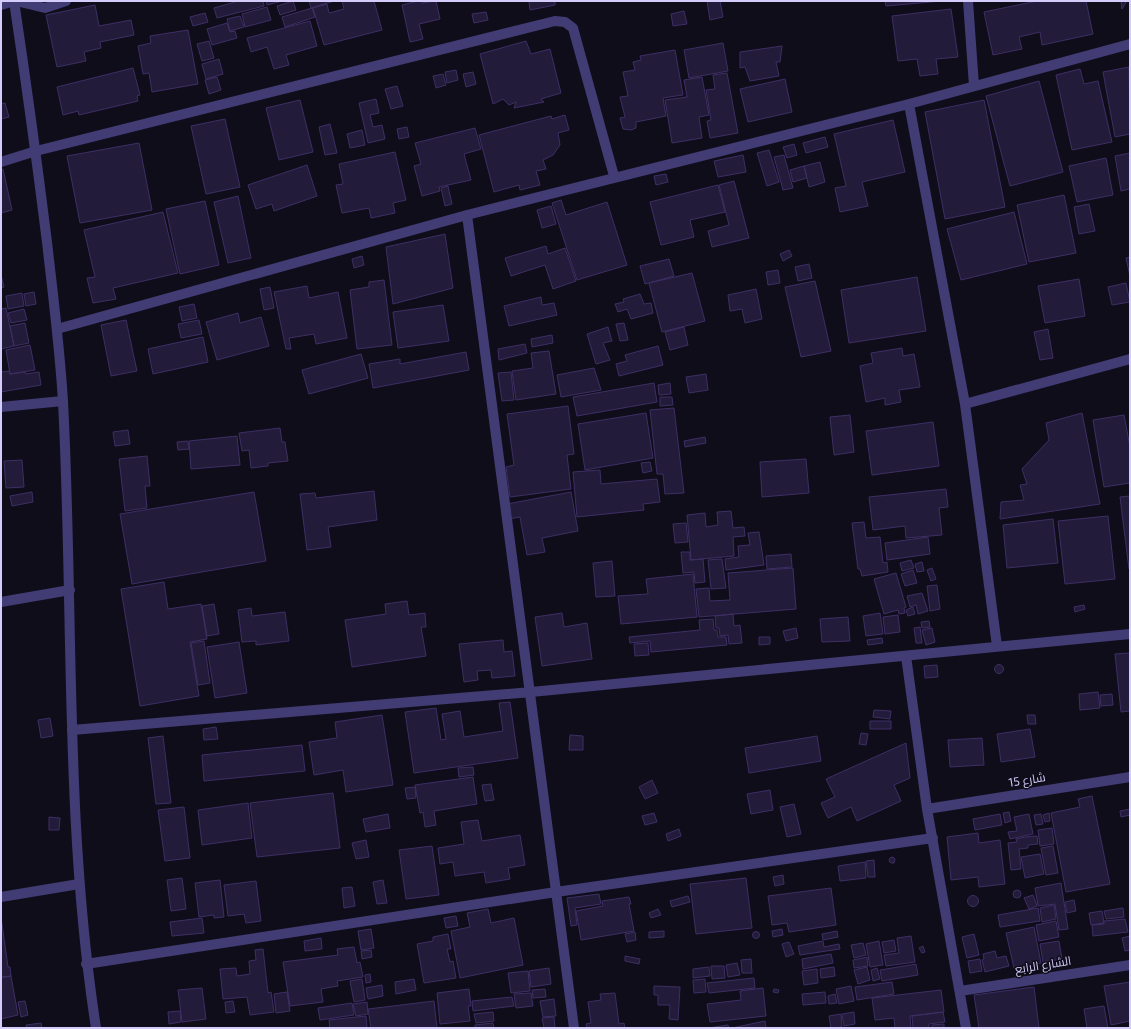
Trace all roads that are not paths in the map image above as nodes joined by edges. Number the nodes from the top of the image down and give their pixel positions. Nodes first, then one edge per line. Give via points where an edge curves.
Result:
1 (14, 1) edge
2 (66, 1) edge
3 (968, 1) edge
4 (1, 5) edge
5 (1130, 44) edge
6 (974, 86) junction
7 (909, 104) junction
8 (36, 151) junction
9 (1, 162) edge
10 (614, 176) junction
11 (467, 215) junction
12 (57, 329) junction
13 (1130, 359) edge
14 (63, 401) junction
15 (965, 404) junction
16 (1, 407) edge
17 (70, 590) junction
18 (1, 602) edge
19 (1130, 634) edge
20 (997, 646) junction
21 (906, 656) junction
22 (531, 692) junction
23 (72, 730) junction
24 (1130, 777) edge
25 (927, 809) junction
26 (933, 838) junction
27 (79, 884) junction
28 (556, 892) junction
29 (1, 897) edge
30 (86, 964) junction
31 (1130, 965) edge
32 (960, 991) junction
33 (96, 1028) edge
34 (574, 1028) edge
35 (966, 1028) edge

1 - 2 street via 45,8
1 - 4 street
1 - 8 street
3 - 6 street
5 - 6 street
6 - 7 street
7 - 10 street
7 - 15 street
8 - 9 street
8 - 10 street via 555,21 565,22 573,28
8 - 12 street
10 - 11 street
11 - 12 street
11 - 22 street
12 - 14 street
13 - 15 street
14 - 16 street
14 - 17 street
15 - 20 street
17 - 18 street
17 - 23 street
19 - 20 street
20 - 21 street
21 - 22 street
21 - 25 street
22 - 23 street
22 - 28 street
23 - 27 street
24 - 25 street, شارع 15
25 - 26 street
26 - 28 street
26 - 32 street
27 - 29 street
27 - 30 street
28 - 30 street
28 - 34 street
30 - 33 street
31 - 32 street, الشارع الرابع
32 - 35 street

